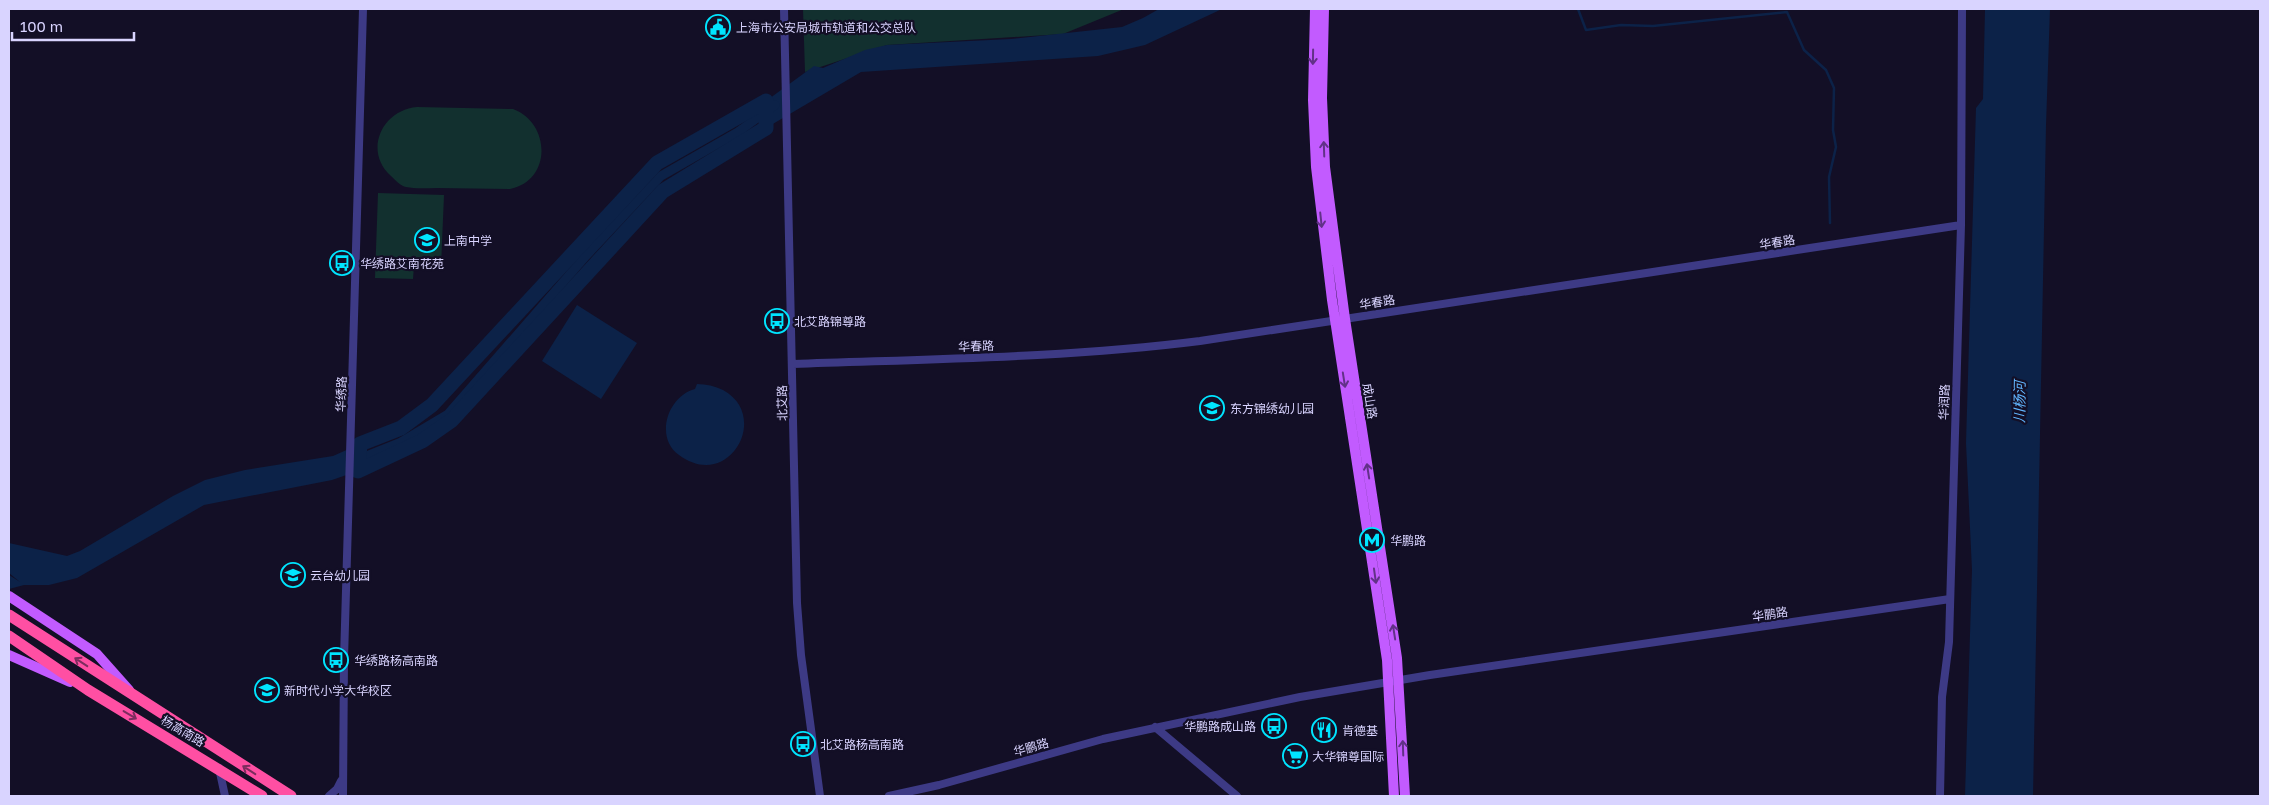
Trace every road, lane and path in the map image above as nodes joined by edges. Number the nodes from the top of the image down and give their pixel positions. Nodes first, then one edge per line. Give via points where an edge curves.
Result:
1 (363, 9) edge
2 (784, 9) edge
3 (1315, 9) edge
4 (1324, 9) edge
5 (1962, 9) edge
6 (1961, 225) junction
7 (1340, 320) junction
8 (792, 364) junction
9 (9, 596) edge
10 (1950, 599) junction
11 (9, 615) edge
12 (9, 636) edge
13 (9, 655) edge
14 (1394, 681) junction
15 (88, 690) junction
16 (137, 698) junction
17 (1155, 727) junction
18 (219, 768) junction
19 (342, 779) junction
20 (225, 796) edge
21 (262, 796) edge
22 (290, 796) edge
23 (329, 796) edge
24 (343, 796) edge
25 (820, 796) edge
26 (889, 796) edge
27 (1237, 796) edge
28 (1394, 796) edge
29 (1405, 796) edge
30 (1940, 796) edge

1 - 19 street, 华绣路
2 - 8 street, 北艾路
3 -> 7 main road, 成山路 via 1313,100 1316,167
7 -> 4 main road, 成山路 via 1325,167 1322,98
5 - 6 street, 华润路
6 - 7 street, 华春路
6 - 10 street, 华润路
7 - 8 street, 华春路 via 1132,350
7 - 14 main road, 成山路 via 1374,569
8 - 25 street, 北艾路 via 799,632
9 - 16 main road, 杨高南路 via 97,654
10 - 14 street, 华鹏路
10 - 30 street, 华润路 via 1949,642 1942,697
16 -> 11 highway, 杨高南路
12 - 15 highway, 杨高南路
13 - 15 main road, 杨高南路
14 - 17 street, 华鹏路 via 1300,696
14 - 28 main road, 成山路
29 -> 14 main road, 成山路
15 -> 18 highway, 杨高南路
22 -> 16 highway, 杨高南路
17 - 26 street, 华鹏路
17 - 27 street
18 - 20 street
18 - 21 highway, 杨高南路
19 - 23 street
19 - 24 street, 华绣路

